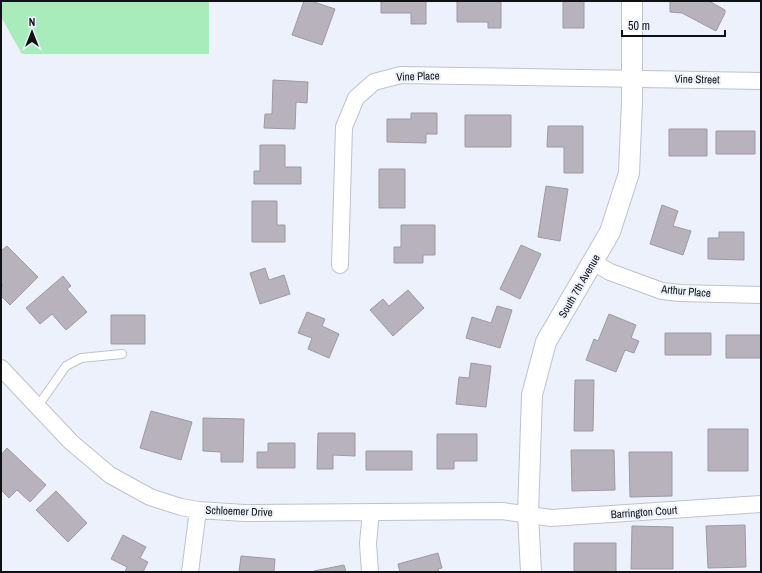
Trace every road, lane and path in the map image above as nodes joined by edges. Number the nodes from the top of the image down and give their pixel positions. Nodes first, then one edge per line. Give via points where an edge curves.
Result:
1 (632, 1) edge
2 (632, 78) junction
3 (761, 81) edge
4 (593, 262) junction
5 (340, 265) dead end
6 (761, 295) edge
7 (122, 354) dead end
8 (1, 368) edge
9 (38, 406) junction
10 (761, 504) edge
11 (198, 510) junction
12 (371, 512) junction
13 (528, 514) junction
14 (190, 572) edge
15 (370, 572) edge
16 (531, 572) edge

1 - 2 street, South 7th Avenue
2 - 3 street, Vine Street
2 - 4 street, South 7th Avenue via 629,173 610,232
2 - 5 street, Vine Place via 401,75 374,82 356,98 344,127
4 - 6 street, Arthur Place via 610,272 662,291
4 - 13 street, South 7th Avenue via 546,342 532,395
7 - 9 lane via 81,358 66,366
8 - 9 street, Schloemer Drive
9 - 11 street, Schloemer Drive via 71,442 110,475 150,497
10 - 13 street, Barrington Court via 551,518
11 - 12 street, Schloemer Drive via 244,513
11 - 14 street
12 - 13 street, Schloemer Drive via 502,511
12 - 15 street via 368,543
13 - 16 street, South 7th Avenue

